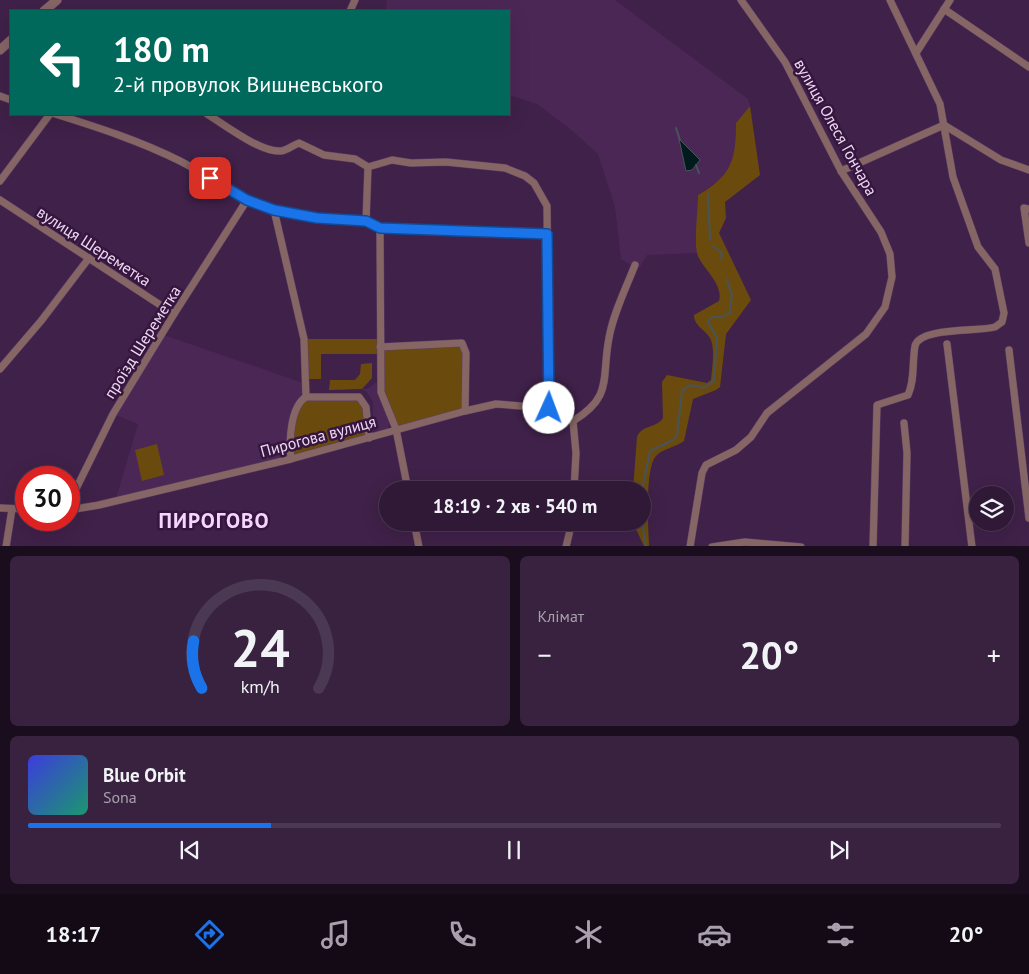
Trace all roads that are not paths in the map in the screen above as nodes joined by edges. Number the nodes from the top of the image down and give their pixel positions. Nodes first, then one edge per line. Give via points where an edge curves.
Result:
1 (57, 0) edge
2 (741, 0) edge
3 (890, 0) edge
4 (950, 0) edge
5 (944, 8) junction
6 (45, 10) edge
7 (10, 41) edge
8 (0, 50) edge
9 (916, 53) junction
10 (1029, 67) edge
11 (49, 115) edge
12 (58, 115) edge
13 (209, 115) edge
14 (944, 125) junction
15 (368, 167) junction
16 (1029, 170) edge
17 (841, 171) junction
18 (0, 181) edge
19 (0, 200) edge
20 (247, 200) junction
21 (1027, 208) edge
22 (274, 210) junction
23 (366, 221) junction
24 (380, 228) junction
25 (547, 234) junction
26 (1029, 243) edge
27 (89, 258) junction
28 (635, 265) dead end
29 (174, 314) junction
30 (947, 344) dead end
31 (380, 347) junction
32 (1009, 350) dead end
33 (0, 369) edge
34 (306, 397) junction
35 (549, 408) junction
36 (465, 411) junction
37 (573, 421) junction
38 (904, 424) dead end
39 (396, 429) junction
40 (369, 438) junction
41 (291, 459) junction
42 (80, 481) edge
43 (406, 481) edge
44 (574, 481) edge
45 (0, 508) edge
46 (80, 508) edge
47 (12, 509) joint
48 (1029, 518) edge
49 (416, 531) edge
50 (570, 531) edge
51 (6, 546) edge
52 (419, 546) edge
53 (566, 546) edge
54 (690, 546) edge
55 (712, 546) edge
56 (801, 546) edge
57 (873, 546) edge
58 (905, 546) edge
59 (972, 546) edge

1 - 6 street
2 - 17 street, вулиця Олеся Гончара via 785,62
3 - 9 street
4 - 5 street
5 - 9 street
5 - 10 street
7 - 8 street
9 - 14 street via 940,104
11 - 18 street
12 - 20 street via 164,154
13 - 15 street via 254,143 275,151 288,150 299,143 324,156 355,159
14 - 16 street via 1001,160
14 - 17 street
14 - 57 street via 951,172 978,247 994,266 1004,316 1000,324 990,328 932,333 920,338 915,344 912,387 908,395 877,405
15 - 23 street
15 - 25 street via 392,160 446,162 516,172 534,183 541,192 547,206
17 - 54 street, вулиця Олеся Гончара via 888,248 892,277 885,307 866,334 767,413 751,437 736,450 706,465
19 - 27 street, вулиця Шереметка
20 - 22 street
20 - 29 street, проїзд Шереметка
21 - 26 street
22 - 23 street via 317,218
22 - 34 street via 304,339
23 - 24 street
24 - 25 street
24 - 31 street
25 - 35 street
27 - 29 street, вулиця Шереметка
27 - 33 street
28 - 37 street via 609,337 600,396 592,408
29 - 42 street, проїзд Шереметка via 114,414
30 - 59 street
31 - 36 street via 457,342 464,345
31 - 39 street via 381,392
32 - 48 street
34 - 40 street via 361,398 366,407
34 - 41 street via 298,404 288,438
35 - 36 street, Пирогова вулиця via 503,404
35 - 37 street, Пирогова вулиця
36 - 39 street, Пирогова вулиця
37 - 44 street
38 - 58 street via 907,452
39 - 40 street, Пирогова вулиця
39 - 43 street
40 - 41 street, Пирогова вулиця
41 - 46 street, Пирогова вулиця
45 - 47 street
47 - 51 street
49 - 52 street
50 - 53 street
55 - 56 street via 745,542

